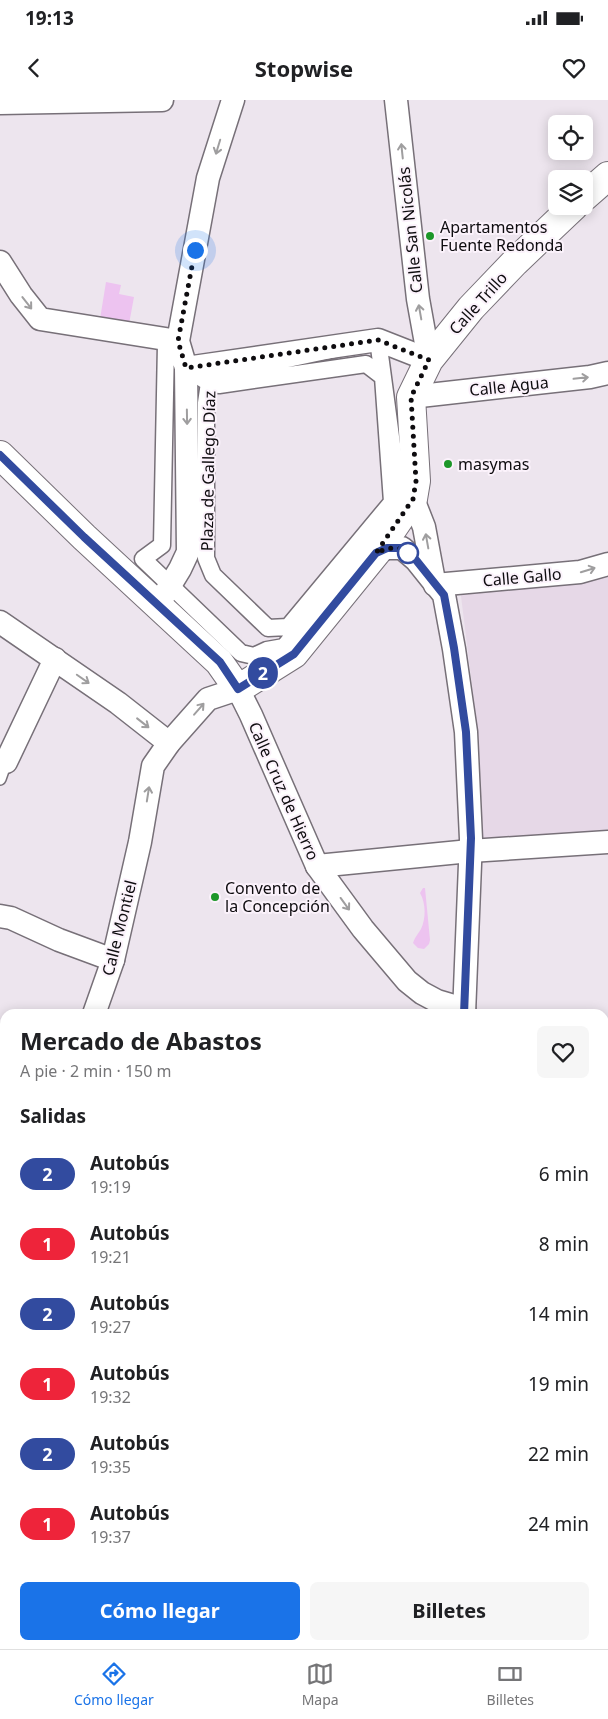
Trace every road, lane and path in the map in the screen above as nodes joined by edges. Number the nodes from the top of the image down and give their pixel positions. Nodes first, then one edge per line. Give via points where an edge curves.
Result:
1 (162, 100) edge
2 (233, 100) edge
3 (396, 100) edge
4 (0, 104) edge
5 (608, 176) edge
6 (593, 189) edge
7 (565, 215) edge
8 (0, 262) edge
9 (378, 340) junction
10 (178, 341) junction
11 (429, 360) junction
12 (186, 368) junction
13 (608, 373) edge
14 (411, 397) junction
15 (0, 455) edge
16 (413, 499) junction
17 (376, 553) junction
18 (608, 564) edge
19 (435, 585) junction
20 (164, 595) junction
21 (0, 622) edge
22 (55, 659) junction
23 (238, 689) junction
24 (169, 743) junction
25 (3, 770) edge
26 (608, 842) edge
27 (470, 851) junction
28 (317, 866) junction
29 (0, 916) edge
30 (113, 960) junction
31 (96, 1009) edge
32 (459, 1009) edge
33 (464, 1009) edge

1 - 4 street
2 -> 10 street via 208,178
11 -> 3 street, Calle San Nicolás via 418,300
5 - 6 street
7 - 11 street, Calle Trillo via 477,302
8 -> 10 street via 40,320
9 - 11 street, Plaza de Gallego Díaz
9 - 12 street, Plaza de Gallego Díaz
9 - 12 street, Plaza de Gallego Díaz via 216,374 219,385 366,364 383,377 392,502 288,627 268,628 214,575 206,558 206,402 209,383
9 - 20 street, Plaza de Gallego Díaz via 400,504 284,647 254,656 241,653
10 - 12 street, Plaza de Gallego Díaz
11 - 14 street
12 -> 20 street, Plaza de Gallego Díaz via 188,552
12 - 20 street, Plaza de Gallego Díaz via 166,344 162,545 143,559
14 -> 13 street, Calle Agua
14 - 16 street via 416,481
15 - 20 street via 84,537
16 - 17 street
19 -> 16 street via 424,527
17 - 19 street via 387,548 402,548
17 - 23 street via 294,654
19 -> 18 street, Calle Gallo via 580,572
19 - 27 street via 444,595 466,732
20 - 23 street via 220,662
21 - 22 street
22 -> 24 street
22 - 25 street
24 -> 23 street, Calle Montiel via 208,699
23 - 28 street, Calle Cruz de Hierro
30 -> 24 street, Calle Montiel via 140,842 153,766
26 - 27 street
27 - 28 street
27 - 33 street
28 -> 32 street, Calle Cruz de Hierro via 363,930 407,981 422,993
29 - 30 street
30 - 31 street, Calle Montiel

